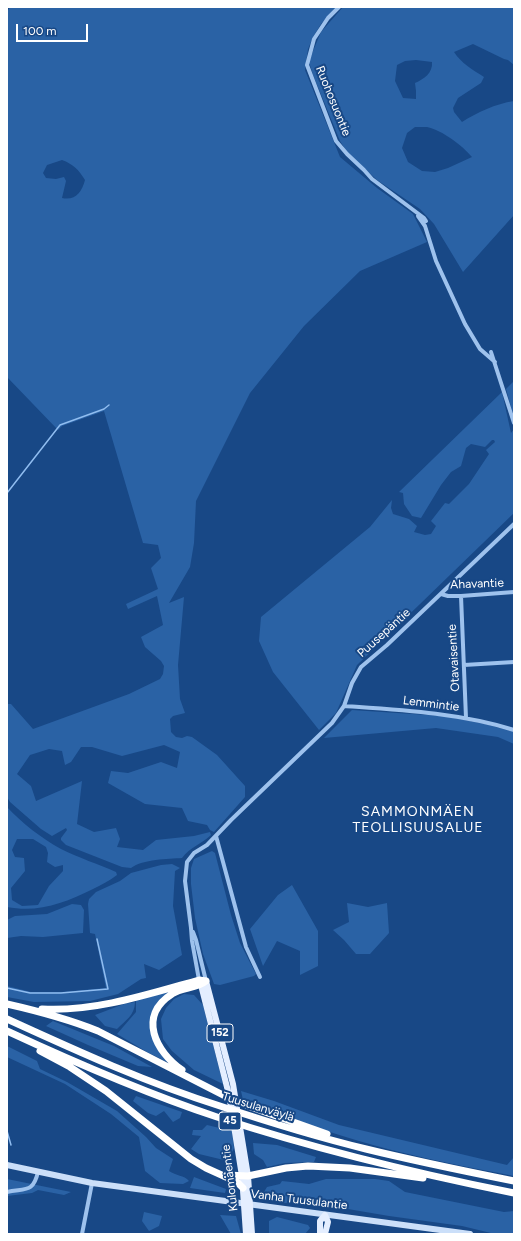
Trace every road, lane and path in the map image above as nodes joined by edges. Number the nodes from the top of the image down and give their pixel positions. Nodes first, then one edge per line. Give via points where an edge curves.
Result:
1 (339, 7) edge
2 (416, 212) junction
3 (426, 221) dead end
4 (491, 352) dead end
5 (495, 362) junction
6 (514, 423) edge
7 (514, 524) edge
8 (514, 592) edge
9 (441, 594) junction
10 (461, 596) junction
11 (514, 662) edge
12 (464, 665) junction
13 (344, 706) junction
14 (466, 718) junction
15 (514, 730) edge
16 (216, 836) junction
17 (260, 977) dead end
18 (202, 982) junction
19 (7, 1004) edge
20 (23, 1008) junction
21 (7, 1019) edge
22 (7, 1032) edge
23 (199, 1082) junction
24 (241, 1145) junction
25 (365, 1149) junction
26 (7, 1165) edge
27 (38, 1172) junction
28 (221, 1174) junction
29 (245, 1176) junction
30 (514, 1181) edge
31 (92, 1183) junction
32 (463, 1183) junction
33 (243, 1188) junction
34 (7, 1192) edge
35 (514, 1193) edge
36 (325, 1215) junction
37 (449, 1232) edge
38 (82, 1234) edge
39 (246, 1234) edge
40 (252, 1234) edge
41 (320, 1234) edge
42 (325, 1234) edge
43 (470, 1234) edge

1 - 2 street, Ruohosuontie via 314,39 307,65 310,74 338,144 372,180
2 - 3 street, Ruohosuontie
2 - 5 street via 425,226 436,261 465,324 480,349
4 - 5 street
5 - 6 street
7 - 9 street, Puusepäntie
8 - 10 street, Ahavantie
9 - 10 street, Ahavantie
9 - 13 street, Puusepäntie via 361,668 352,683
10 - 12 street, Otavaisentie
11 - 12 street
12 - 14 street, Otavaisentie
13 - 14 street, Lemmintie
13 - 16 street, Puusepäntie via 332,723
14 - 15 street, Lemmintie
16 - 17 street via 246,947
16 - 18 street, Puusepäntie via 194,853 187,862 185,881
18 - 20 highway via 99,1005 65,1009
18 - 23 highway via 165,999 157,1010 153,1023 154,1035 162,1052
18 - 24 main road, Kulomäentie / 152
18 - 24 main road, Kulomäentie / 152 via 232,1084
19 - 20 highway
20 - 23 highway via 63,1017 98,1031
21 - 25 highway, Tuusulanväylä / 45 via 99,1060 212,1104
22 - 28 highway via 88,1078 192,1159
22 - 32 highway, Tuusulanväylä / 45 via 95,1071 216,1117 357,1159
23 - 25 highway via 251,1107
24 - 29 main road, Kulomäentie / 152
25 - 30 highway, Tuusulanväylä / 45
26 - 27 main road, Vanha Tuusulantie
27 - 31 main road, Vanha Tuusulantie
27 - 34 street via 35,1183 29,1188
28 - 29 highway
28 - 33 highway
29 - 32 highway via 308,1166
29 - 33 main road, Kulomäentie / 152
29 - 40 main road, Kulomäentie / 152
31 - 36 main road, Vanha Tuusulantie
31 - 38 street
32 - 35 highway, Tuusulanväylä / 45
33 - 39 main road, Kulomäentie / 152
36 - 37 main road, Vanha Tuusulantie
36 - 41 main road via 320,1221
36 - 42 main road via 328,1222
37 - 43 main road, Vanha Tuusulantie

